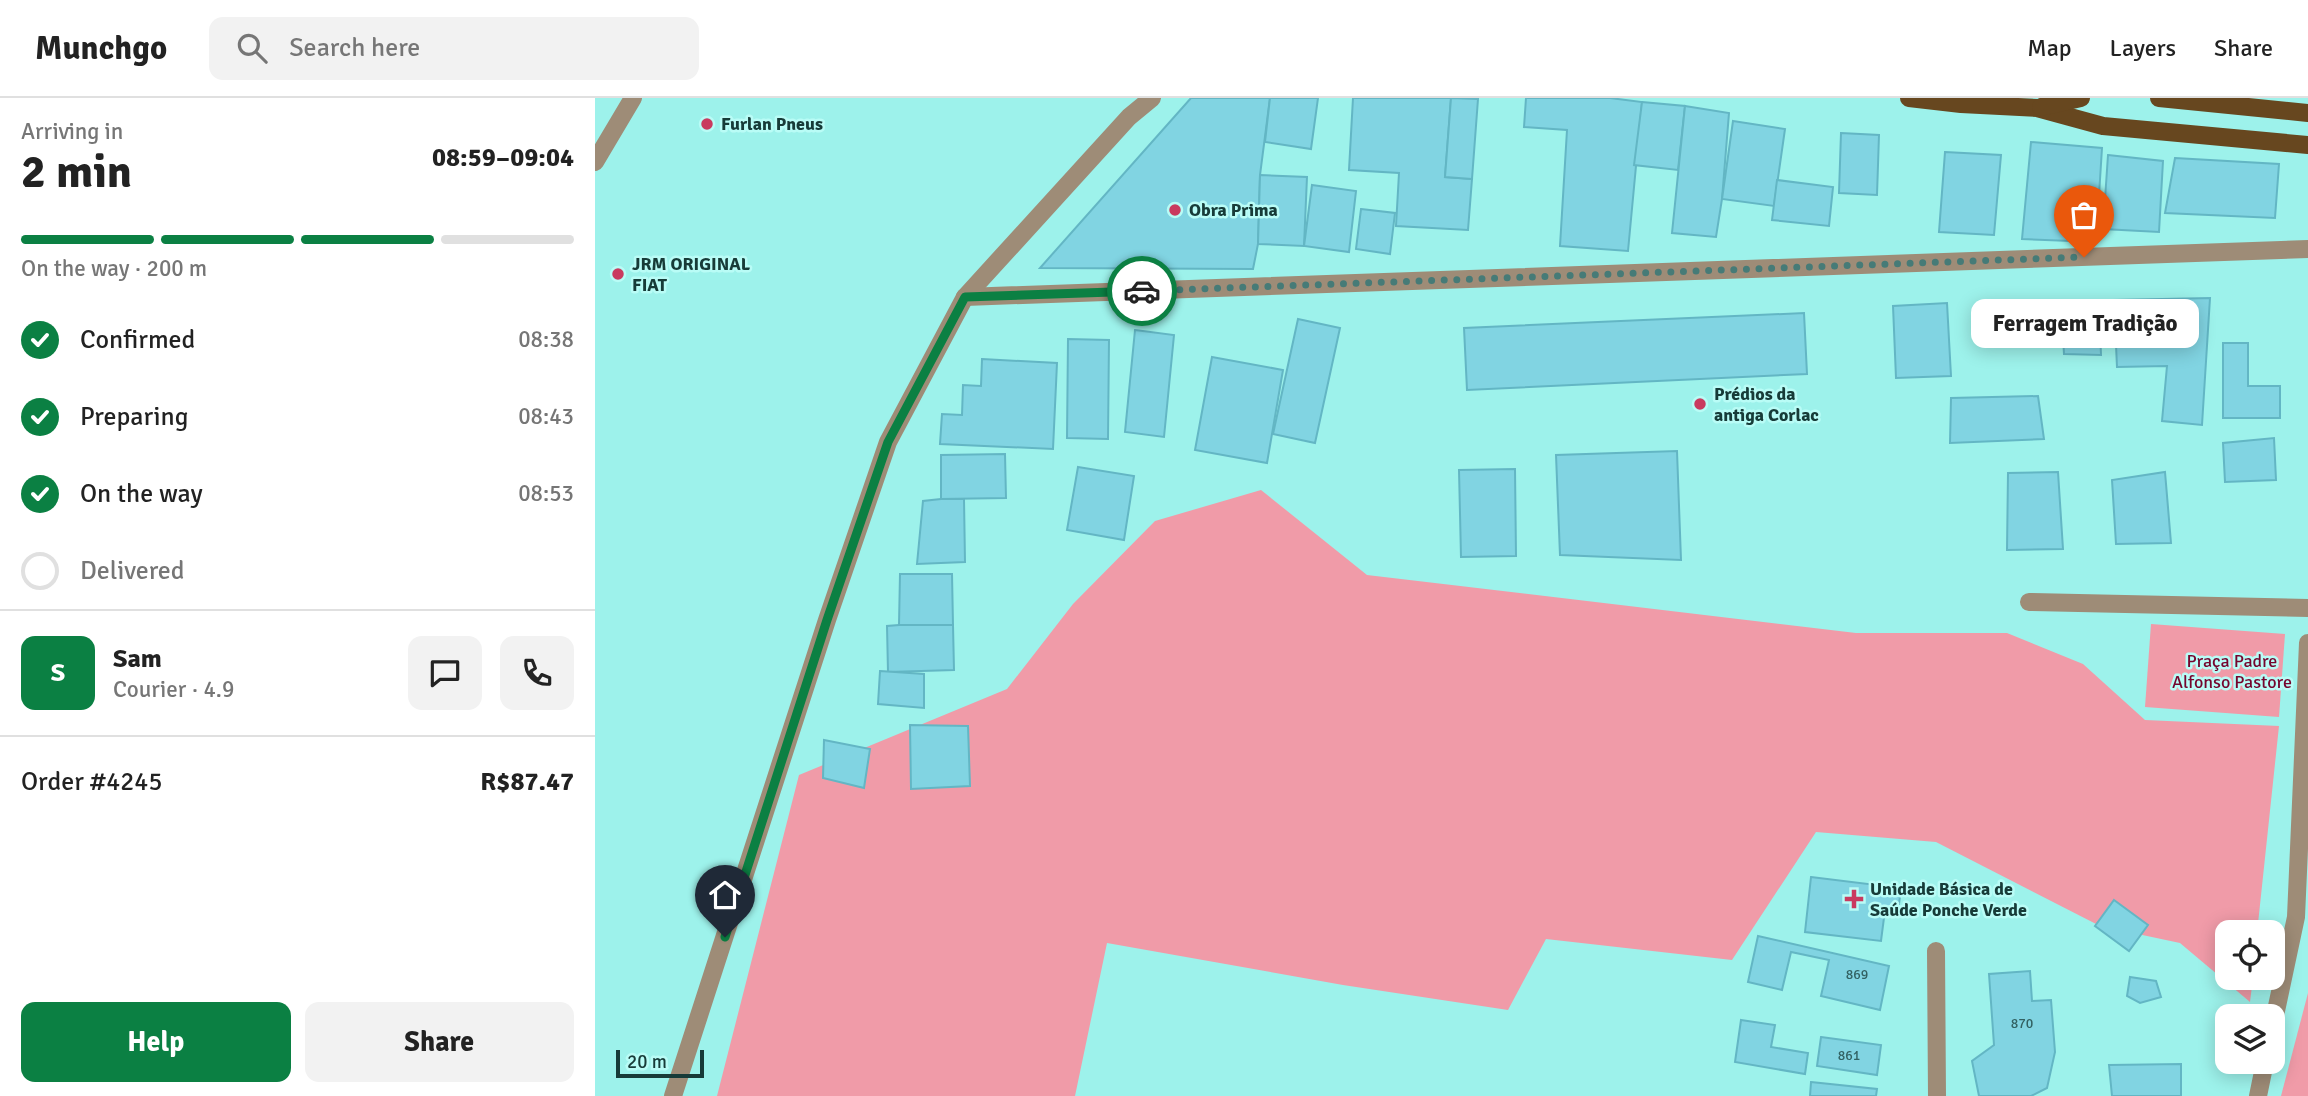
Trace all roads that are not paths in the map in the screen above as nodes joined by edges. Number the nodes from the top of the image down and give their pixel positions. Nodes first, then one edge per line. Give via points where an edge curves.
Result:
1 (633, 98) edge
2 (1127, 98) edge
3 (1152, 98) edge
4 (1909, 98) edge
5 (2081, 98) edge
6 (2159, 98) edge
7 (1960, 101) edge
8 (2037, 108) junction
9 (2308, 113) edge
10 (1129, 117) junction
11 (2308, 145) edge
12 (595, 162) edge
13 (2308, 249) edge
14 (965, 297) junction
15 (2028, 603) dead end
16 (2308, 608) edge
17 (2308, 643) edge
18 (2302, 919) edge
19 (1936, 950) dead end
20 (2279, 1004) edge
21 (2263, 1074) edge
22 (673, 1096) edge
23 (1937, 1096) edge
24 (2258, 1096) edge

1 - 12 street
2 - 10 street
3 - 10 street
4 - 7 main road
5 - 8 main road
6 - 9 main road
7 - 8 main road
8 - 11 main road via 2103,126
10 - 14 street
13 - 14 street
14 - 22 street via 888,442
15 - 16 street
17 - 18 street
18 - 20 street
19 - 23 street
21 - 24 street

